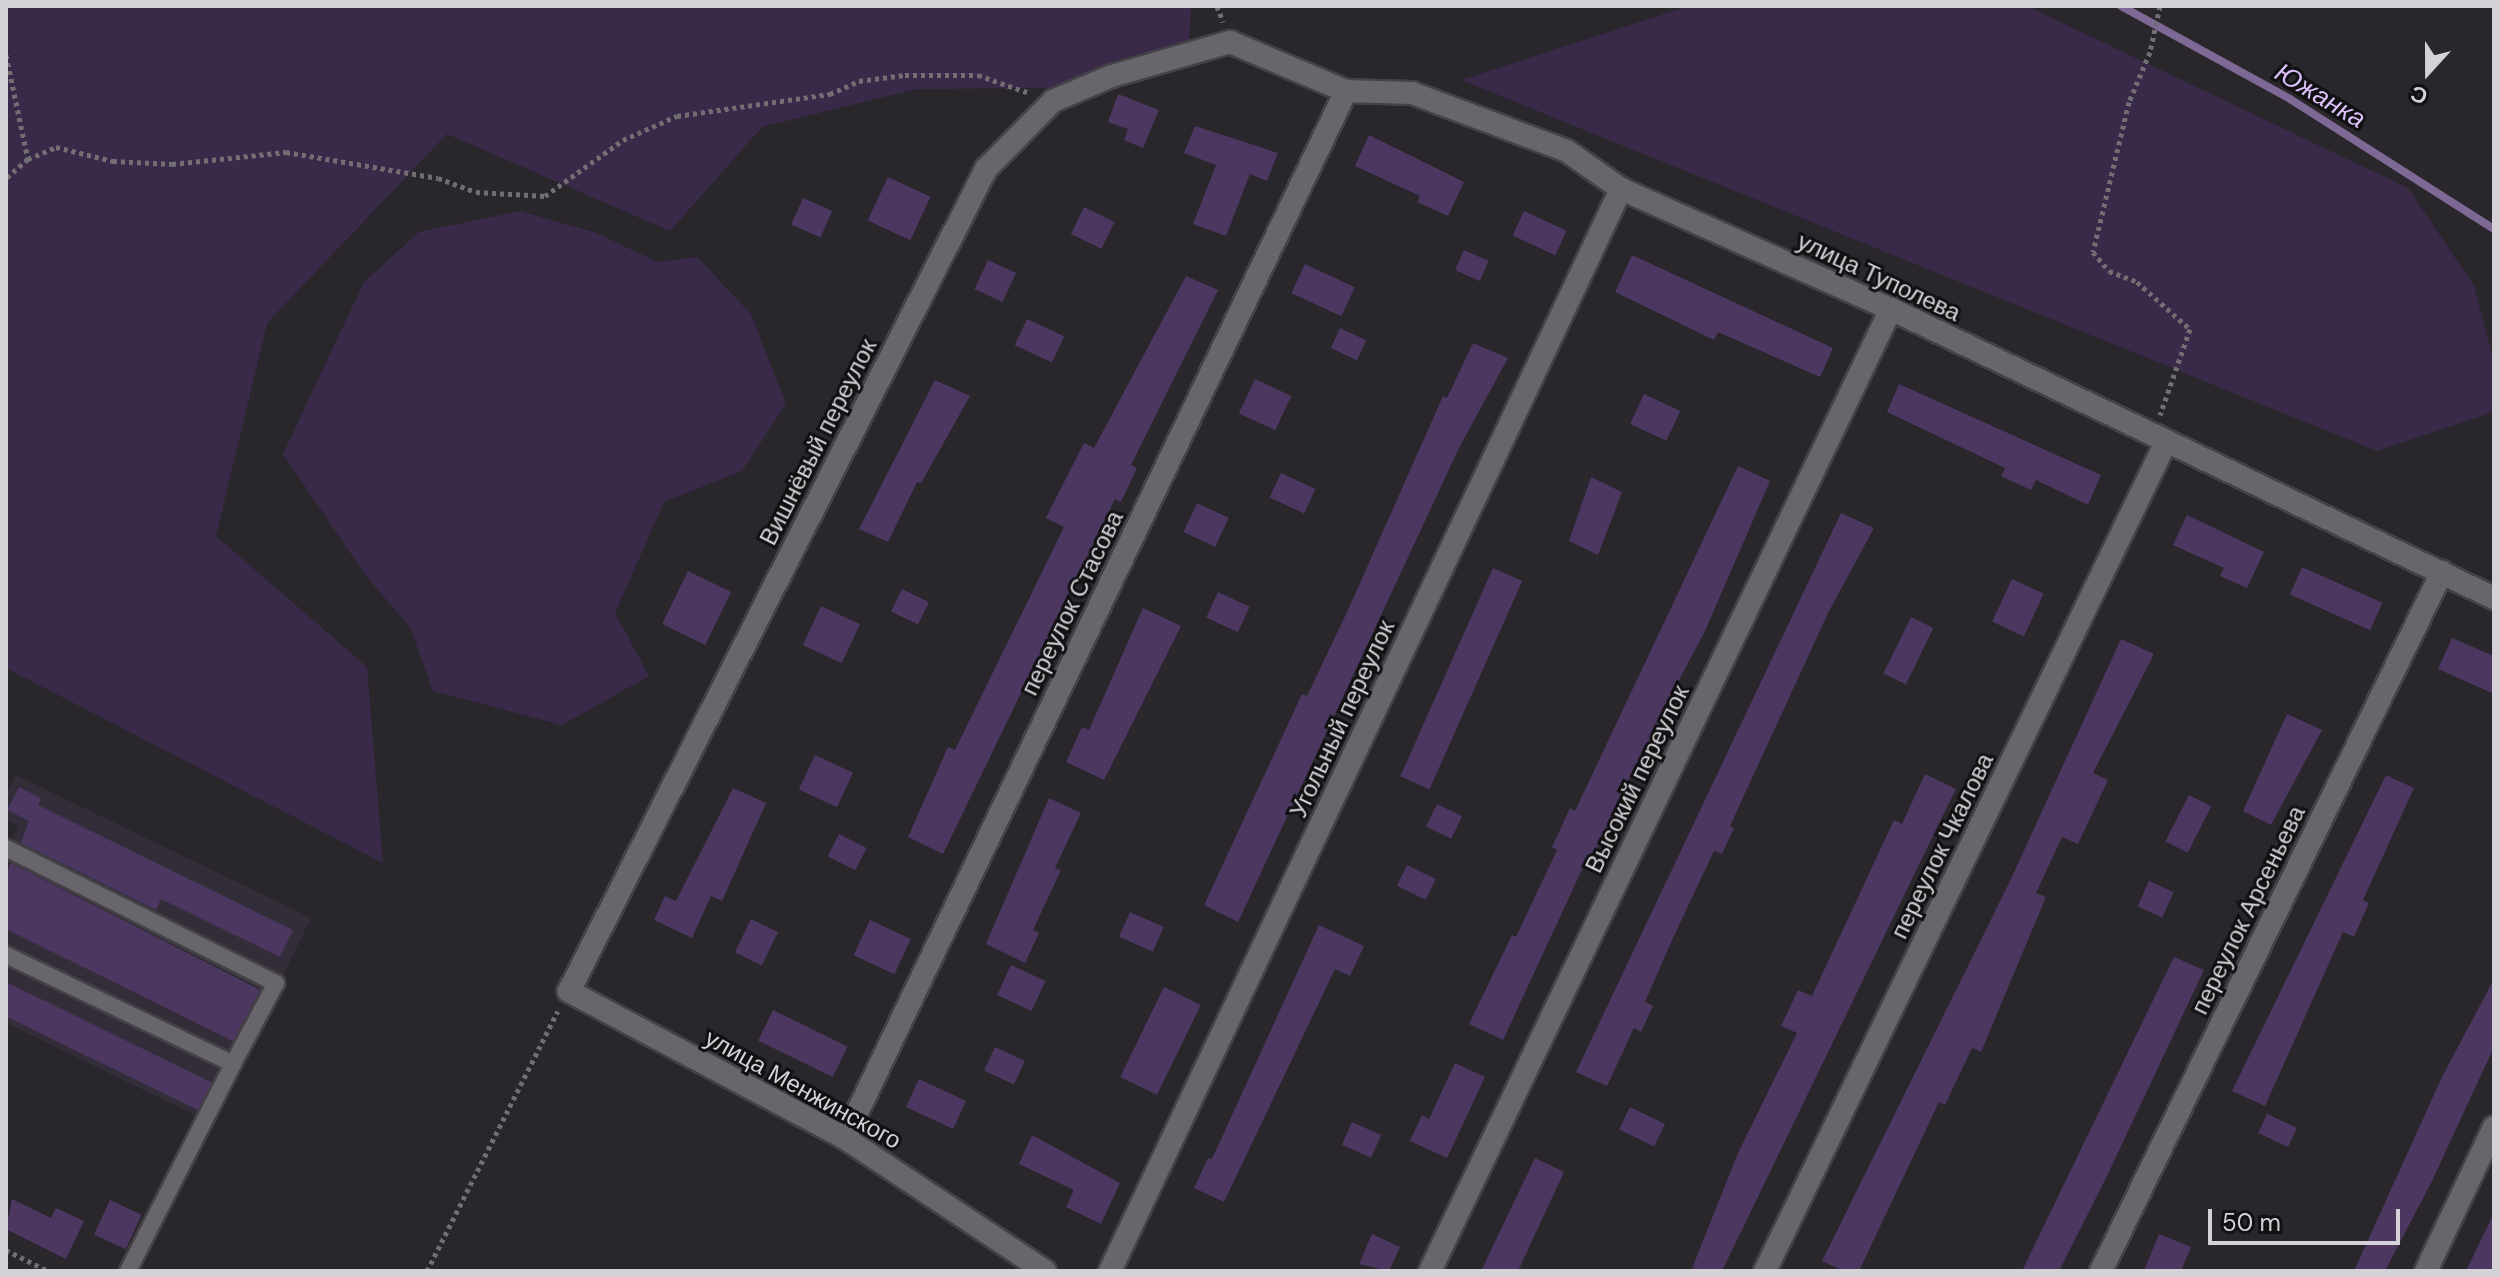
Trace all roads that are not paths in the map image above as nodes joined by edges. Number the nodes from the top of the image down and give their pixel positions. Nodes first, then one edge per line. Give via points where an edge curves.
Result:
1 (1230, 42) joint
2 (1346, 91) junction
3 (1621, 189) junction
4 (1891, 309) junction
5 (2161, 442) junction
6 (2442, 572) junction
7 (2494, 598) edge
8 (6, 848) edge
9 (6, 955) edge
10 (569, 991) joint
11 (233, 1064) junction
12 (2494, 1127) edge
13 (845, 1138) junction
14 (128, 1271) edge
15 (1045, 1271) edge
16 (1110, 1271) edge
17 (1430, 1271) edge
18 (1765, 1271) edge
19 (2101, 1271) edge
20 (2426, 1271) edge

1 - 2 street, улица Туполева
1 - 10 street, Вишнёвый переулок via 1112,76 1053,101 986,169
2 - 3 street, улица Туполева via 1412,93 1567,151
2 - 13 street, переулок Стасова
3 - 4 street, улица Туполева
3 - 16 street, Угольный переулок
4 - 5 street, улица Туполева
4 - 17 street, Высокий переулок
5 - 6 street, улица Туполева
5 - 18 street, переулок Чкалова
6 - 7 street, улица Туполева
6 - 19 street, переулок Арсеньева
8 - 11 lane via 276,983
9 - 11 lane
10 - 13 street, улица Менжинского
11 - 14 lane
12 - 20 street
13 - 15 street, улица Менжинского

